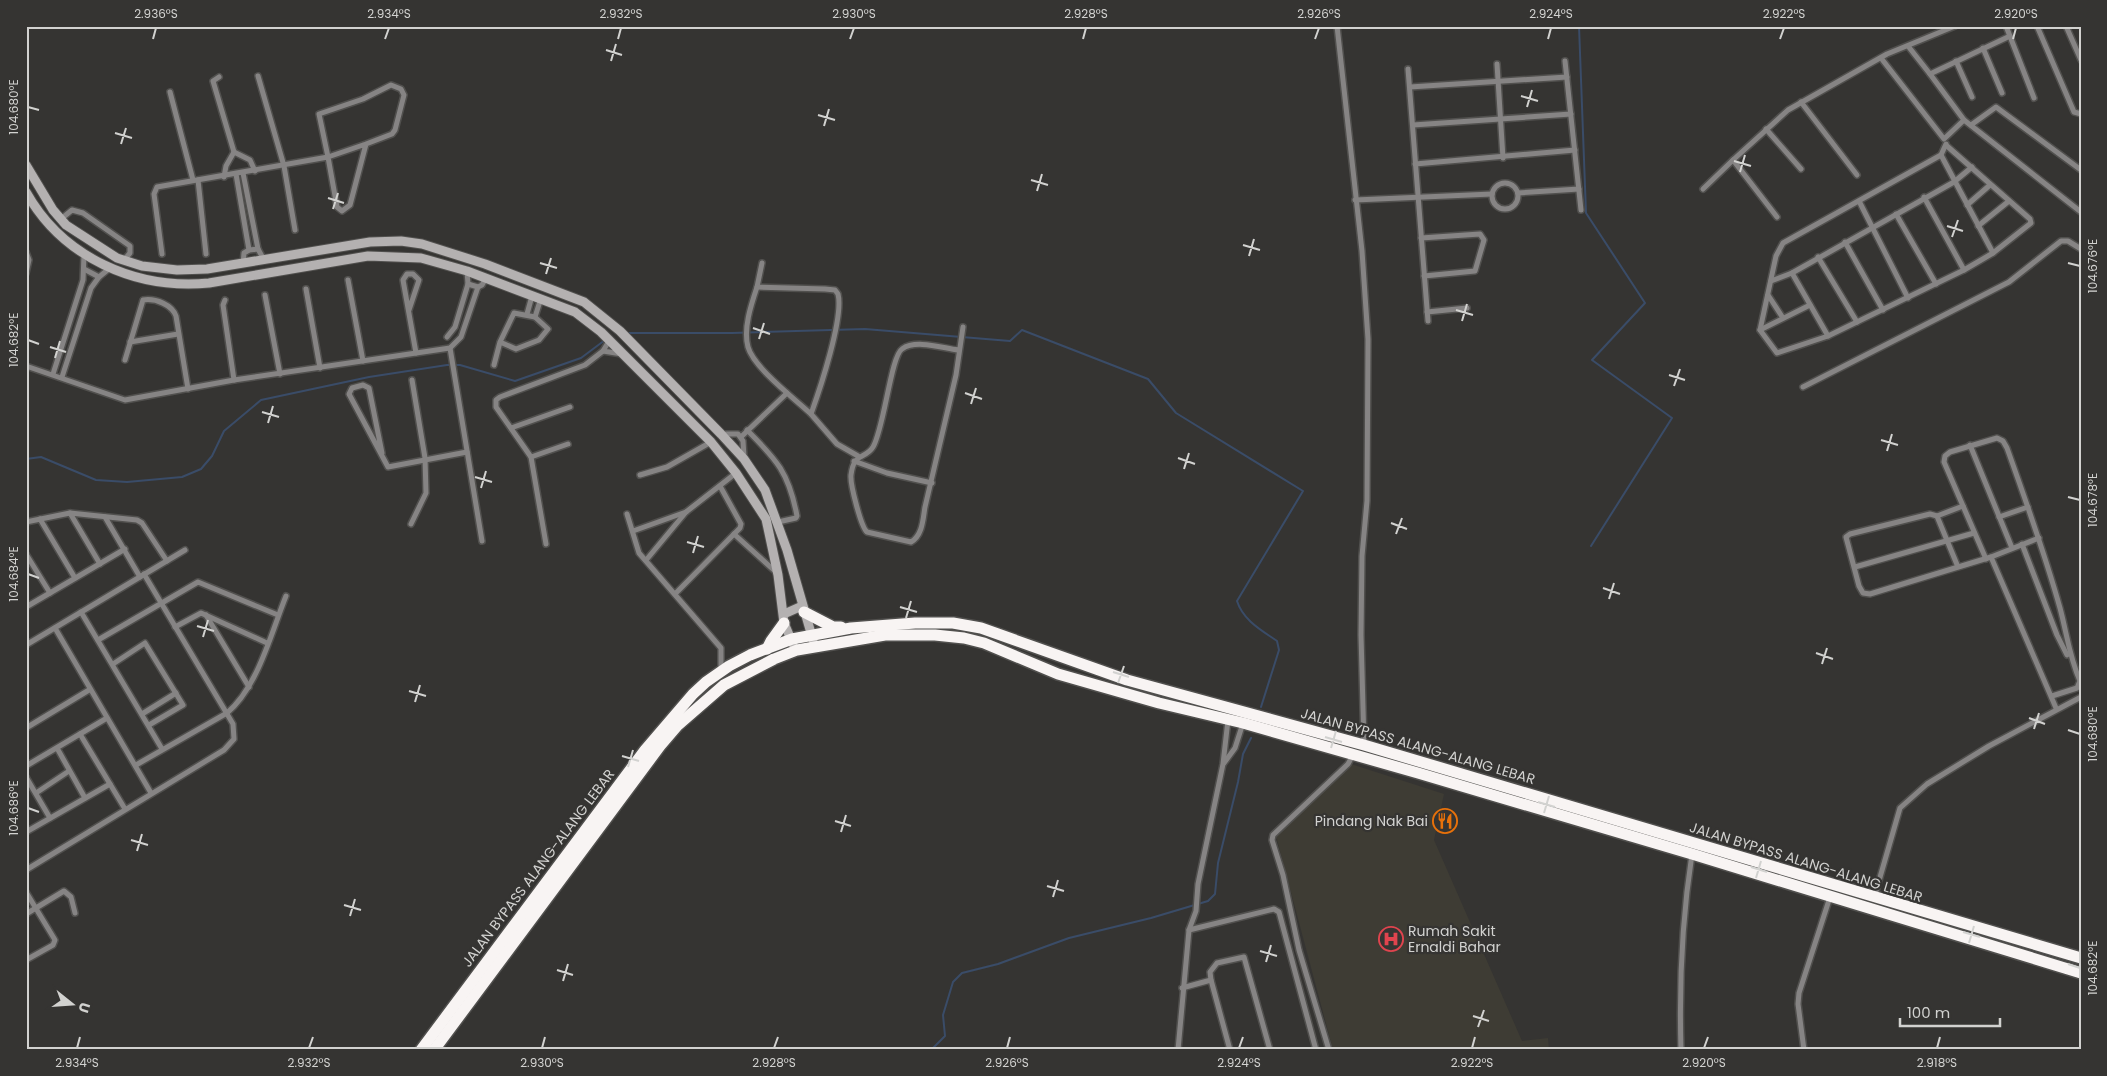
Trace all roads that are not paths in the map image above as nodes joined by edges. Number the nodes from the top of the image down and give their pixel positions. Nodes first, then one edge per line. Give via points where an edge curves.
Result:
1 (1337, 26) edge
2 (1955, 26) edge
3 (2006, 26) edge
4 (2036, 26) edge
5 (2066, 26) edge
6 (2010, 36) junction
7 (1908, 46) junction
8 (1983, 48) junction
9 (1881, 58) junction
10 (2081, 60) edge
11 (1565, 61) dead end
12 (1956, 61) junction
13 (1497, 64) dead end
14 (1408, 69) dead end
15 (1930, 74) junction
16 (258, 76) dead end
17 (219, 77) dead end
18 (1567, 77) junction
19 (1498, 80) junction
20 (1410, 87) junction
21 (170, 92) dead end
22 (2002, 93) dead end
23 (1972, 97) dead end
24 (2034, 98) dead end
25 (1801, 102) junction
26 (1571, 114) junction
27 (2081, 114) edge
28 (1501, 120) junction
29 (1964, 120) junction
30 (1412, 125) junction
31 (1971, 125) junction
32 (1766, 129) junction
33 (1944, 139) junction
34 (366, 144) junction
35 (1947, 146) junction
36 (1574, 150) junction
37 (234, 152) junction
38 (1941, 155) junction
39 (328, 157) junction
40 (1503, 158) junction
41 (1734, 160) junction
42 (1415, 164) junction
43 (26, 165) edge
44 (284, 166) junction
45 (1972, 167) junction
46 (1802, 169) dead end
47 (255, 170) junction
48 (2081, 170) edge
49 (244, 173) junction
50 (236, 174) junction
51 (1857, 175) dead end
52 (224, 177) junction
53 (195, 180) junction
54 (1954, 182) junction
55 (1990, 185) junction
56 (1578, 189) junction
57 (1703, 189) dead end
58 (26, 192) edge
59 (1518, 193) junction
60 (1492, 194) junction
61 (1924, 197) junction
62 (1417, 198) junction
63 (1355, 200) junction
64 (1859, 201) junction
65 (2009, 201) junction
66 (1967, 205) junction
67 (1581, 210) dead end
68 (2081, 212) edge
69 (1896, 214) junction
70 (1777, 217) dead end
71 (61, 219) junction
72 (1978, 226) junction
73 (1872, 228) junction
74 (295, 230) dead end
75 (1420, 238) junction
76 (1845, 242) junction
77 (258, 249) junction
78 (2081, 249) edge
79 (248, 250) junction
80 (26, 252) edge
81 (1993, 253) junction
82 (162, 254) dead end
83 (206, 254) dead end
84 (84, 255) junction
85 (1818, 257) junction
86 (123, 260) junction
87 (264, 260) junction
88 (762, 263) dead end
89 (243, 264) junction
90 (110, 268) junction
91 (84, 269) junction
92 (207, 269) junction
93 (1964, 270) junction
94 (467, 271) junction
95 (1792, 273) junction
96 (26, 274) edge
97 (1424, 276) junction
98 (99, 277) junction
99 (486, 277) junction
100 (348, 280) dead end
101 (1771, 281) junction
102 (208, 283) junction
103 (468, 284) junction
104 (1936, 284) junction
105 (478, 287) junction
106 (757, 287) junction
107 (306, 288) dead end
108 (265, 295) dead end
109 (1768, 295) junction
110 (537, 296) junction
111 (1908, 298) junction
112 (225, 300) dead end
113 (1810, 305) junction
114 (1468, 308) dead end
115 (409, 310) junction
116 (1884, 310) junction
117 (1427, 312) junction
118 (527, 314) junction
119 (535, 317) junction
120 (1783, 318) junction
121 (1428, 321) dead end
122 (1857, 322) junction
123 (963, 327) dead end
124 (455, 328) junction
125 (1760, 330) junction
126 (464, 331) junction
127 (178, 334) junction
128 (1828, 336) junction
129 (447, 337) dead end
130 (609, 340) junction
131 (130, 342) junction
132 (500, 342) junction
133 (959, 347) junction
134 (450, 348) junction
135 (603, 351) junction
136 (416, 353) junction
137 (623, 354) junction
138 (125, 360) dead end
139 (363, 361) junction
140 (494, 365) dead end
141 (26, 366) edge
142 (320, 368) junction
143 (53, 374) junction
144 (280, 374) junction
145 (663, 376) junction
146 (62, 377) junction
147 (234, 380) junction
148 (412, 380) dead end
149 (654, 384) junction
150 (673, 386) junction
151 (1803, 387) dead end
152 (188, 389) junction
153 (663, 393) junction
154 (787, 393) junction
155 (570, 407) dead end
156 (811, 414) junction
157 (511, 428) junction
158 (747, 430) junction
159 (721, 434) junction
160 (741, 437) junction
161 (712, 442) junction
162 (568, 444) dead end
163 (1970, 446) junction
164 (467, 452) junction
165 (382, 453) junction
166 (858, 456) junction
167 (531, 457) junction
168 (425, 458) junction
169 (744, 459) junction
170 (854, 461) junction
171 (736, 473) junction
172 (640, 475) dead end
173 (932, 483) junction
174 (720, 486) junction
175 (1963, 506) junction
176 (2028, 507) junction
177 (686, 512) junction
178 (70, 513) junction
179 (627, 514) dead end
180 (106, 516) junction
181 (1937, 516) junction
182 (1999, 517) junction
183 (40, 519) junction
184 (26, 522) edge
185 (778, 522) junction
186 (411, 524) dead end
187 (633, 532) junction
188 (1974, 532) junction
189 (734, 534) junction
190 (2039, 538) junction
191 (482, 541) dead end
192 (1948, 541) junction
193 (546, 544) dead end
194 (2022, 544) junction
195 (2012, 548) junction
196 (125, 549) junction
197 (185, 550) dead end
198 (26, 554) edge
199 (1988, 558) junction
200 (647, 559) junction
201 (167, 561) junction
202 (100, 564) junction
203 (1855, 567) junction
204 (1958, 568) junction
205 (778, 574) junction
206 (142, 576) junction
207 (75, 578) junction
208 (50, 593) junction
209 (675, 594) junction
210 (286, 596) dead end
211 (161, 603) junction
212 (26, 607) edge
213 (803, 609) junction
214 (81, 612) junction
215 (206, 615) junction
216 (278, 615) junction
217 (784, 618) junction
218 (175, 627) junction
219 (55, 628) junction
220 (850, 628) junction
221 (812, 635) junction
222 (792, 639) junction
223 (98, 640) junction
224 (267, 643) junction
225 (26, 645) edge
226 (814, 647) junction
227 (768, 649) junction
228 (794, 651) junction
229 (2070, 660) junction
230 (113, 664) junction
231 (721, 672) junction
232 (249, 687) junction
233 (89, 690) junction
234 (176, 692) junction
235 (2052, 696) junction
236 (2081, 697) edge
237 (2056, 708) junction
238 (226, 713) junction
239 (142, 714) junction
240 (107, 718) junction
241 (1228, 719) junction
242 (1253, 721) junction
243 (149, 725) junction
244 (26, 728) edge
245 (80, 734) junction
246 (1364, 745) junction
247 (57, 748) junction
248 (162, 749) junction
249 (1353, 755) junction
250 (1224, 764) junction
251 (136, 765) junction
252 (26, 766) edge
253 (69, 771) junction
254 (26, 777) edge
255 (110, 784) junction
256 (36, 793) junction
257 (151, 793) junction
258 (85, 798) junction
259 (125, 809) junction
260 (50, 818) junction
261 (26, 832) edge
262 (1693, 849) junction
263 (26, 870) edge
264 (26, 892) edge
265 (1830, 896) junction
266 (1874, 898) junction
267 (36, 908) junction
268 (75, 913) dead end
269 (26, 914) edge
270 (1188, 930) junction
271 (2081, 958) edge
272 (26, 960) edge
273 (2081, 973) edge
274 (1211, 980) junction
275 (1182, 988) junction
276 (1178, 1034) junction
277 (1268, 1049) edge
278 (420, 1050) edge
279 (434, 1050) edge
280 (1178, 1050) edge
281 (1182, 1050) edge
282 (1230, 1050) edge
283 (1316, 1050) edge
284 (1329, 1050) edge
285 (1681, 1050) edge
286 (1804, 1050) edge

1 - 63 street
2 - 7 street
3 - 6 street
4 - 27 street via 2074,112
5 - 10 street
6 - 8 street
6 - 24 street
7 - 9 street
7 - 15 street
8 - 12 street
8 - 22 street
9 - 25 street
9 - 33 street
11 - 18 street
12 - 15 street
12 - 23 street
13 - 19 street
14 - 20 street
15 - 29 street
16 - 44 street
17 - 37 street via 213,81
18 - 19 street
18 - 26 street
19 - 20 street
19 - 28 street
20 - 30 street
21 - 53 street
25 - 32 street
25 - 51 street
26 - 28 street
26 - 36 street
28 - 30 street
28 - 40 street
29 - 31 street
29 - 33 street
30 - 42 street
31 - 48 street via 1996,107
31 - 68 street
32 - 41 street
32 - 46 street
33 - 35 street
34 - 39 street
34 - 39 street via 350,205 342,211 336,207
34 - 39 street via 395,130 404,95 396,86 319,114
35 - 38 street
35 - 45 street
36 - 40 street
36 - 56 street
37 - 47 street via 250,160
37 - 52 street
38 - 54 street
38 - 64 street
39 - 44 street
40 - 42 street
41 - 57 street
41 - 70 street
42 - 62 street
43 - 71 street
44 - 47 street
44 - 74 street
45 - 54 street
45 - 55 street
47 - 49 street
49 - 50 street
49 - 77 street
50 - 52 street
50 - 79 street
52 - 53 street
53 - 82 street via 158,187 154,194
53 - 83 street
54 - 61 street
54 - 66 street
55 - 65 street
55 - 66 street
56 - 59 street
56 - 67 street
58 - 84 street via 53,228
59 - 60 street via 1513,186 1504,183 1496,186
59 - 60 street via 1516,202 1505,209 1497,207
60 - 62 street
61 - 69 street
61 - 93 street
62 - 63 street
62 - 75 street
63 - 246 street via 1362,250 1368,356 1367,501 1362,556 1361,635
64 - 73 street
64 - 101 street via 1782,243
65 - 72 street
65 - 81 street via 2031,222
66 - 72 street
69 - 73 street
69 - 104 street
71 - 86 street via 79,235
71 - 86 street via 72,210 83,213 130,246 130,253
72 - 81 street
73 - 76 street
73 - 111 street
75 - 97 street
75 - 97 street via 1480,234 1484,240 1475,271
76 - 85 street
76 - 116 street
77 - 79 street
77 - 87 street
78 - 151 street via 2068,241 2061,241 2009,282
79 - 89 street via 244,253
80 - 96 street via 29,260
81 - 93 street
84 - 90 street
84 - 91 street
85 - 95 street
85 - 122 street
86 - 92 street via 177,270
87 - 89 street
87 - 145 street via 370,242 400,240 422,244 573,296 600,312
88 - 106 street
89 - 92 street
90 - 98 street
90 - 102 street via 159,283
91 - 98 street
91 - 143 street
92 - 102 street
93 - 104 street
94 - 99 street
94 - 102 street via 421,258 368,256
94 - 103 street
95 - 101 street
95 - 113 street
97 - 117 street
98 - 146 street via 91,288
99 - 105 street
99 - 110 street
100 - 139 street
101 - 109 street
103 - 105 street
103 - 124 street
104 - 111 street
105 - 126 street
106 - 154 street via 750,308 746,337 748,349 756,362
106 - 156 street via 835,290 839,298 833,338
107 - 142 street
108 - 144 street
109 - 120 street
109 - 125 street
110 - 118 street
110 - 119 street
110 - 130 street via 576,312
111 - 116 street
112 - 147 street via 222,306
113 - 120 street
113 - 128 street
114 - 117 street
115 - 115 street via 419,280 413,274 407,274 403,280
115 - 136 street
116 - 122 street
117 - 121 street
118 - 119 street
118 - 132 street via 512,314
119 - 132 street via 548,329 539,340 516,348
120 - 125 street
122 - 128 street
123 - 133 street
124 - 126 street
124 - 129 street
125 - 128 street via 1779,354
126 - 134 street
127 - 131 street
127 - 131 street via 173,309 145,300
127 - 152 street
130 - 135 street
130 - 137 street
131 - 138 street
132 - 140 street
133 - 166 street via 916,344 898,353 874,445
133 - 173 street
134 - 136 street
134 - 164 street
135 - 137 street
135 - 157 street via 585,365 496,400 496,407
136 - 139 street
137 - 149 street
139 - 142 street
141 - 143 street
142 - 144 street
143 - 146 street
144 - 147 street
145 - 149 street
145 - 150 street
146 - 152 street via 125,400
147 - 152 street
148 - 168 street
149 - 153 street
150 - 153 street
150 - 159 street
153 - 161 street
154 - 156 street
154 - 158 street
155 - 157 street
156 - 166 street via 837,444
157 - 167 street
158 - 160 street
158 - 185 street via 782,466 797,516
159 - 160 street via 738,434
159 - 169 street
160 - 169 street
161 - 171 street
161 - 172 street via 667,467
162 - 167 street
163 - 175 street via 1945,456 1944,462
163 - 176 street via 1997,438 2004,441
163 - 182 street
164 - 168 street
164 - 191 street
165 - 165 street via 368,388 363,385 352,388 349,394
165 - 168 street via 388,467
166 - 170 street
167 - 193 street
168 - 186 street via 426,493
169 - 185 street via 765,490
170 - 173 street via 887,473
170 - 173 street via 851,483 867,532 902,541 915,539 922,525
171 - 174 street
171 - 205 street via 766,519
174 - 177 street
174 - 189 street via 741,524
175 - 181 street
175 - 188 street
176 - 182 street
176 - 190 street
177 - 187 street
177 - 200 street
178 - 180 street
178 - 183 street
178 - 202 street
179 - 187 street
180 - 196 street
180 - 201 street via 142,523
181 - 192 street
181 - 203 street via 1930,514 1850,534 1846,543
182 - 195 street
183 - 184 street
183 - 207 street
185 - 213 street
187 - 200 street via 640,553
188 - 192 street
188 - 199 street
189 - 205 street
189 - 209 street
190 - 194 street
190 - 229 street via 2060,610
192 - 203 street
192 - 204 street
194 - 195 street
194 - 229 street
195 - 199 street
196 - 202 street
196 - 206 street
197 - 201 street
198 - 208 street
199 - 204 street
199 - 235 street
200 - 209 street
201 - 206 street
202 - 207 street
203 - 204 street via 1863,593 1870,594
205 - 217 street
206 - 211 street
206 - 214 street
207 - 208 street
208 - 212 street
209 - 231 street via 721,648
210 - 216 street
211 - 216 street via 201,581
211 - 218 street
211 - 223 street
213 - 217 street
213 - 220 highway via 832,627
213 - 221 street
214 - 219 street
214 - 223 street
215 - 218 street via 201,613
215 - 224 street
215 - 232 street
216 - 224 street
217 - 222 street
217 - 227 highway
218 - 238 street
219 - 225 street
219 - 233 street
220 - 221 highway, JALAN BYPASS ALANG-ALANG LEBAR
220 - 242 highway, JALAN BYPASS ALANG-ALANG LEBAR via 915,623 953,623 981,628
221 - 222 highway, JALAN BYPASS ALANG-ALANG LEBAR
221 - 226 street
222 - 227 highway, JALAN BYPASS ALANG-ALANG LEBAR
222 - 228 street
223 - 230 street
224 - 232 street
226 - 228 highway, JALAN BYPASS ALANG-ALANG LEBAR
226 - 241 highway, JALAN BYPASS ALANG-ALANG LEBAR via 884,636 935,634 964,638 1058,674
227 - 231 highway, JALAN BYPASS ALANG-ALANG LEBAR via 750,655
228 - 279 highway, JALAN BYPASS ALANG-ALANG LEBAR via 724,685 678,725
229 - 235 street via 2079,685
230 - 234 street via 145,643
230 - 239 street
231 - 278 highway, JALAN BYPASS ALANG-ALANG LEBAR via 693,694 645,750
232 - 238 street
233 - 240 street
233 - 244 street
234 - 239 street
234 - 243 street via 183,705
235 - 237 street
236 - 237 street
237 - 266 street via 1927,784 1900,808
238 - 248 street
238 - 257 street via 236,732 231,744
239 - 243 street
240 - 245 street
240 - 251 street
241 - 242 highway, JALAN BYPASS ALANG-ALANG LEBAR
241 - 250 street
242 - 246 highway, JALAN BYPASS ALANG-ALANG LEBAR
242 - 249 highway, JALAN BYPASS ALANG-ALANG LEBAR
242 - 250 street
243 - 248 street
245 - 247 street
245 - 255 street
246 - 262 highway, JALAN BYPASS ALANG-ALANG LEBAR
247 - 252 street
247 - 253 street
248 - 251 street
249 - 262 highway, JALAN BYPASS ALANG-ALANG LEBAR
249 - 284 street via 1348,764 1273,835 1272,840
250 - 270 street via 1196,911
251 - 257 street
253 - 256 street
253 - 258 street
254 - 256 street
255 - 258 street
255 - 259 street
256 - 260 street
257 - 259 street
258 - 260 street
259 - 263 street
260 - 261 street
262 - 265 highway, JALAN BYPASS ALANG-ALANG LEBAR
262 - 266 highway, JALAN BYPASS ALANG-ALANG LEBAR
262 - 285 street via 1682,942
264 - 267 street
265 - 273 highway, JALAN BYPASS ALANG-ALANG LEBAR
265 - 286 street via 1799,993
266 - 271 highway, JALAN BYPASS ALANG-ALANG LEBAR
267 - 268 street via 64,891 70,897
267 - 269 street
267 - 272 street via 55,943
270 - 275 street
270 - 283 street via 1274,909 1279,912
274 - 275 street
274 - 277 street via 1210,972 1217,963 1244,957
274 - 282 street
275 - 276 street
276 - 280 street
276 - 281 street

